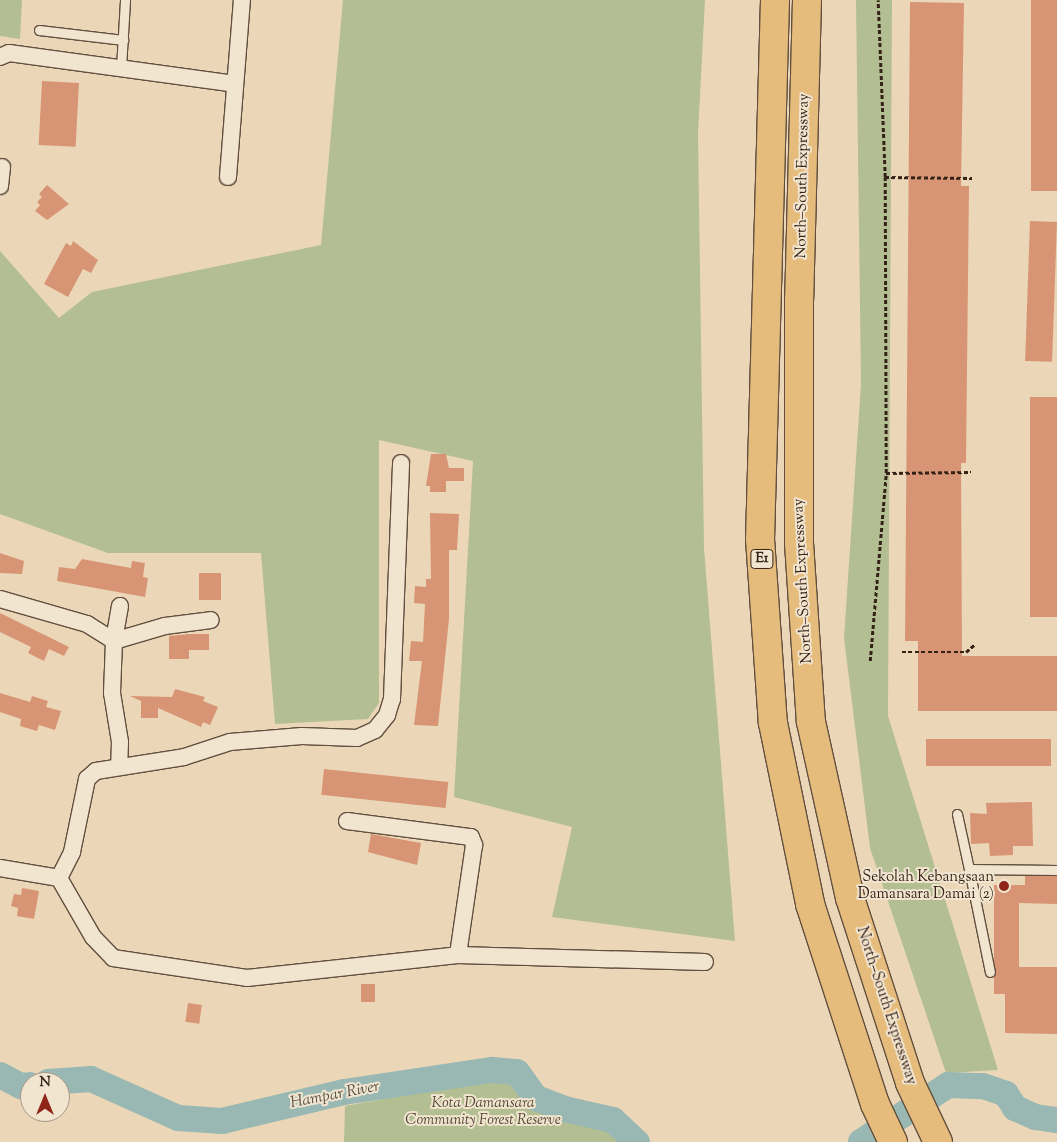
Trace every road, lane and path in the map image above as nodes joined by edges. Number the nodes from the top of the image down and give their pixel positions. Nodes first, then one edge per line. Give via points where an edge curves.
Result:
1 (125, 0) edge
2 (242, 0) edge
3 (775, 0) edge
4 (807, 0) edge
5 (878, 0) edge
6 (39, 30) dead end
7 (123, 40) junction
8 (0, 57) edge
9 (121, 68) junction
10 (235, 84) junction
11 (2, 166) dead end
12 (228, 177) dead end
13 (886, 177) junction
14 (972, 178) dead end
15 (0, 186) edge
16 (401, 463) dead end
17 (971, 472) dead end
18 (886, 473) junction
19 (0, 599) edge
20 (120, 606) dead end
21 (211, 620) dead end
22 (114, 641) junction
23 (974, 645) dead end
24 (902, 652) dead end
25 (870, 661) dead end
26 (118, 767) junction
27 (957, 814) dead end
28 (347, 821) dead end
29 (0, 868) edge
30 (969, 869) junction
31 (1057, 870) edge
32 (59, 878) junction
33 (458, 955) junction
34 (706, 962) dead end
35 (990, 972) dead end
36 (937, 1140) edge
37 (893, 1142) edge

1 - 7 lane
2 - 10 street
3 - 37 highway, E1 via 760,538 773,723 810,904 875,1104
4 - 36 highway, North–South Expressway via 800,299 799,543 811,722 850,898 910,1084
5 - 13 path
6 - 7 lane
7 - 9 lane
8 - 9 street via 9,53
9 - 10 street
10 - 12 street
11 - 15 street
13 - 14 path
13 - 18 path
16 - 26 street via 392,699 387,715 375,730 357,738 302,736 230,742 184,757
17 - 18 path
18 - 25 path
19 - 22 street via 87,624
20 - 22 street
21 - 22 street via 165,626
22 - 26 street via 112,692 120,742
23 - 24 path via 966,652
26 - 32 street via 89,776 72,852
27 - 30 lane
28 - 33 street via 471,837 474,845
29 - 32 street
30 - 31 lane
30 - 35 lane
32 - 33 street via 93,937 113,958 247,978
33 - 34 street

